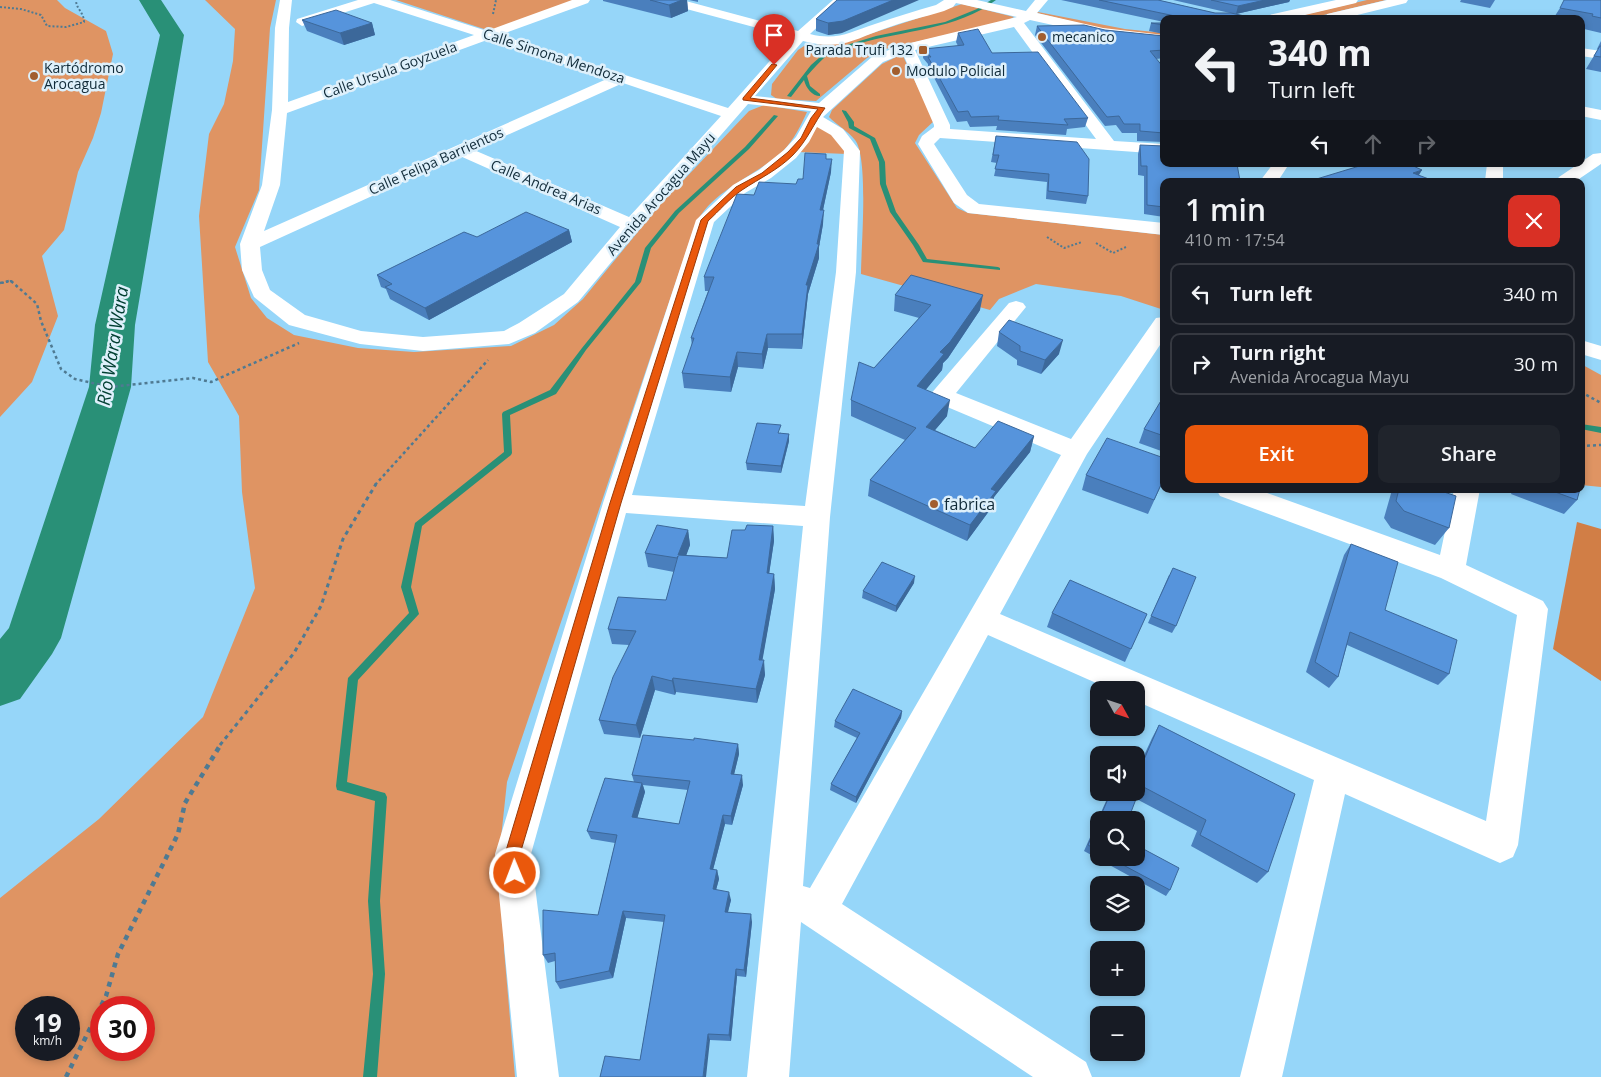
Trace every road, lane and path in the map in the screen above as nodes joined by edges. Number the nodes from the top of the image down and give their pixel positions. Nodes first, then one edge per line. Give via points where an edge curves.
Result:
1 (76, 0) edge
2 (286, 0) edge
3 (371, 0) edge
4 (377, 0) edge
5 (584, 0) edge
6 (668, 0) edge
7 (840, 0) edge
8 (950, 0) edge
9 (960, 0) edge
10 (1402, 0) edge
11 (990, 4) edge
12 (1355, 5) edge
13 (0, 7) edge
14 (1031, 11) edge
15 (1294, 15) edge
16 (1334, 15) edge
17 (1386, 15) edge
18 (282, 28) junction
19 (488, 34) junction
20 (800, 36) junction
21 (1160, 38) edge
22 (907, 48) junction
23 (1585, 53) edge
24 (1601, 55) edge
25 (622, 78) junction
26 (745, 99) junction
27 (280, 110) junction
28 (1585, 112) edge
29 (818, 113) junction
30 (731, 114) junction
31 (1601, 115) edge
32 (935, 133) junction
33 (1109, 145) junction
34 (1160, 149) edge
35 (460, 150) junction
36 (1601, 158) edge
37 (1279, 167) edge
38 (1271, 178) edge
39 (1569, 178) edge
40 (632, 225) junction
41 (1160, 229) edge
42 (1089, 239) dead end
43 (250, 244) junction
44 (1113, 252) dead end
45 (0, 283) edge
46 (1016, 307) dead end
47 (330, 329) junction
48 (1160, 330) edge
49 (509, 337) junction
50 (1585, 394) edge
51 (1601, 403) edge
52 (1092, 443) junction
53 (1601, 445) edge
54 (1585, 446) edge
55 (1241, 493) edge
56 (1466, 493) edge
57 (616, 503) junction
58 (818, 517) junction
59 (1451, 570) junction
60 (982, 619) junction
61 (1333, 772) junction
62 (801, 903) junction
63 (66, 1077) edge
64 (538, 1077) edge
65 (768, 1077) edge
66 (1071, 1077) edge
67 (1261, 1077) edge

1 - 13 path via 84,22 64,28 47,26 41,15 31,11
2 - 18 street
3 - 18 street
4 - 19 street, Calle Simona Mendoza
5 - 19 street, Calle Ursula Goyzuela
6 - 20 street
7 - 20 street, Avenida Arocagua Mayu
8 - 20 street via 940,8 839,41 824,42
9 - 11 street
10 - 12 street
11 - 14 street
12 - 15 street
12 - 16 street
12 - 17 street
14 - 21 street via 1103,32
14 - 22 street
14 - 33 street
18 - 27 street
19 - 25 street, Calle Simona Mendoza
19 - 27 street, Calle Ursula Goyzuela
20 - 26 street, Avenida Arocagua Mayu
22 - 29 street via 878,59
22 - 32 street via 942,125 942,129
23 - 24 street
25 - 30 street, Calle Simona Mendoza
25 - 35 street, Calle Felipa Barrientos
26 - 29 street
26 - 30 street, Avenida Arocagua Mayu
27 - 43 street via 271,186
28 - 31 street
29 - 57 street via 804,139 790,154 739,189 705,220
29 - 58 street via 852,151 846,272
30 - 40 street, Avenida Arocagua Mayu
32 - 33 street
32 - 41 street via 926,144 960,199 974,209
33 - 34 street
35 - 40 street, Calle Andrea Arias
35 - 43 street, Calle Felipa Barrientos
36 - 39 street
37 - 38 street
40 - 49 street, Avenida Arocagua Mayu via 571,298
42 - 44 path
43 - 47 street via 252,270 261,293 297,320
45 - 47 path via 11,281 37,304 61,369 75,379 110,387 193,378 211,382
46 - 52 street via 941,396
47 - 49 street via 360,337 423,344
48 - 52 street
49 - 63 path via 379,479 343,539 321,606 294,653 224,739 185,802 178,834 118,954 106,996
50 - 51 path
52 - 60 street
53 - 54 path
55 - 59 street
56 - 59 street
57 - 58 street
57 - 64 street via 513,854
58 - 62 street
59 - 61 street via 1533,609 1500,845
60 - 61 street
60 - 62 street
61 - 67 street
62 - 65 street
62 - 66 street

